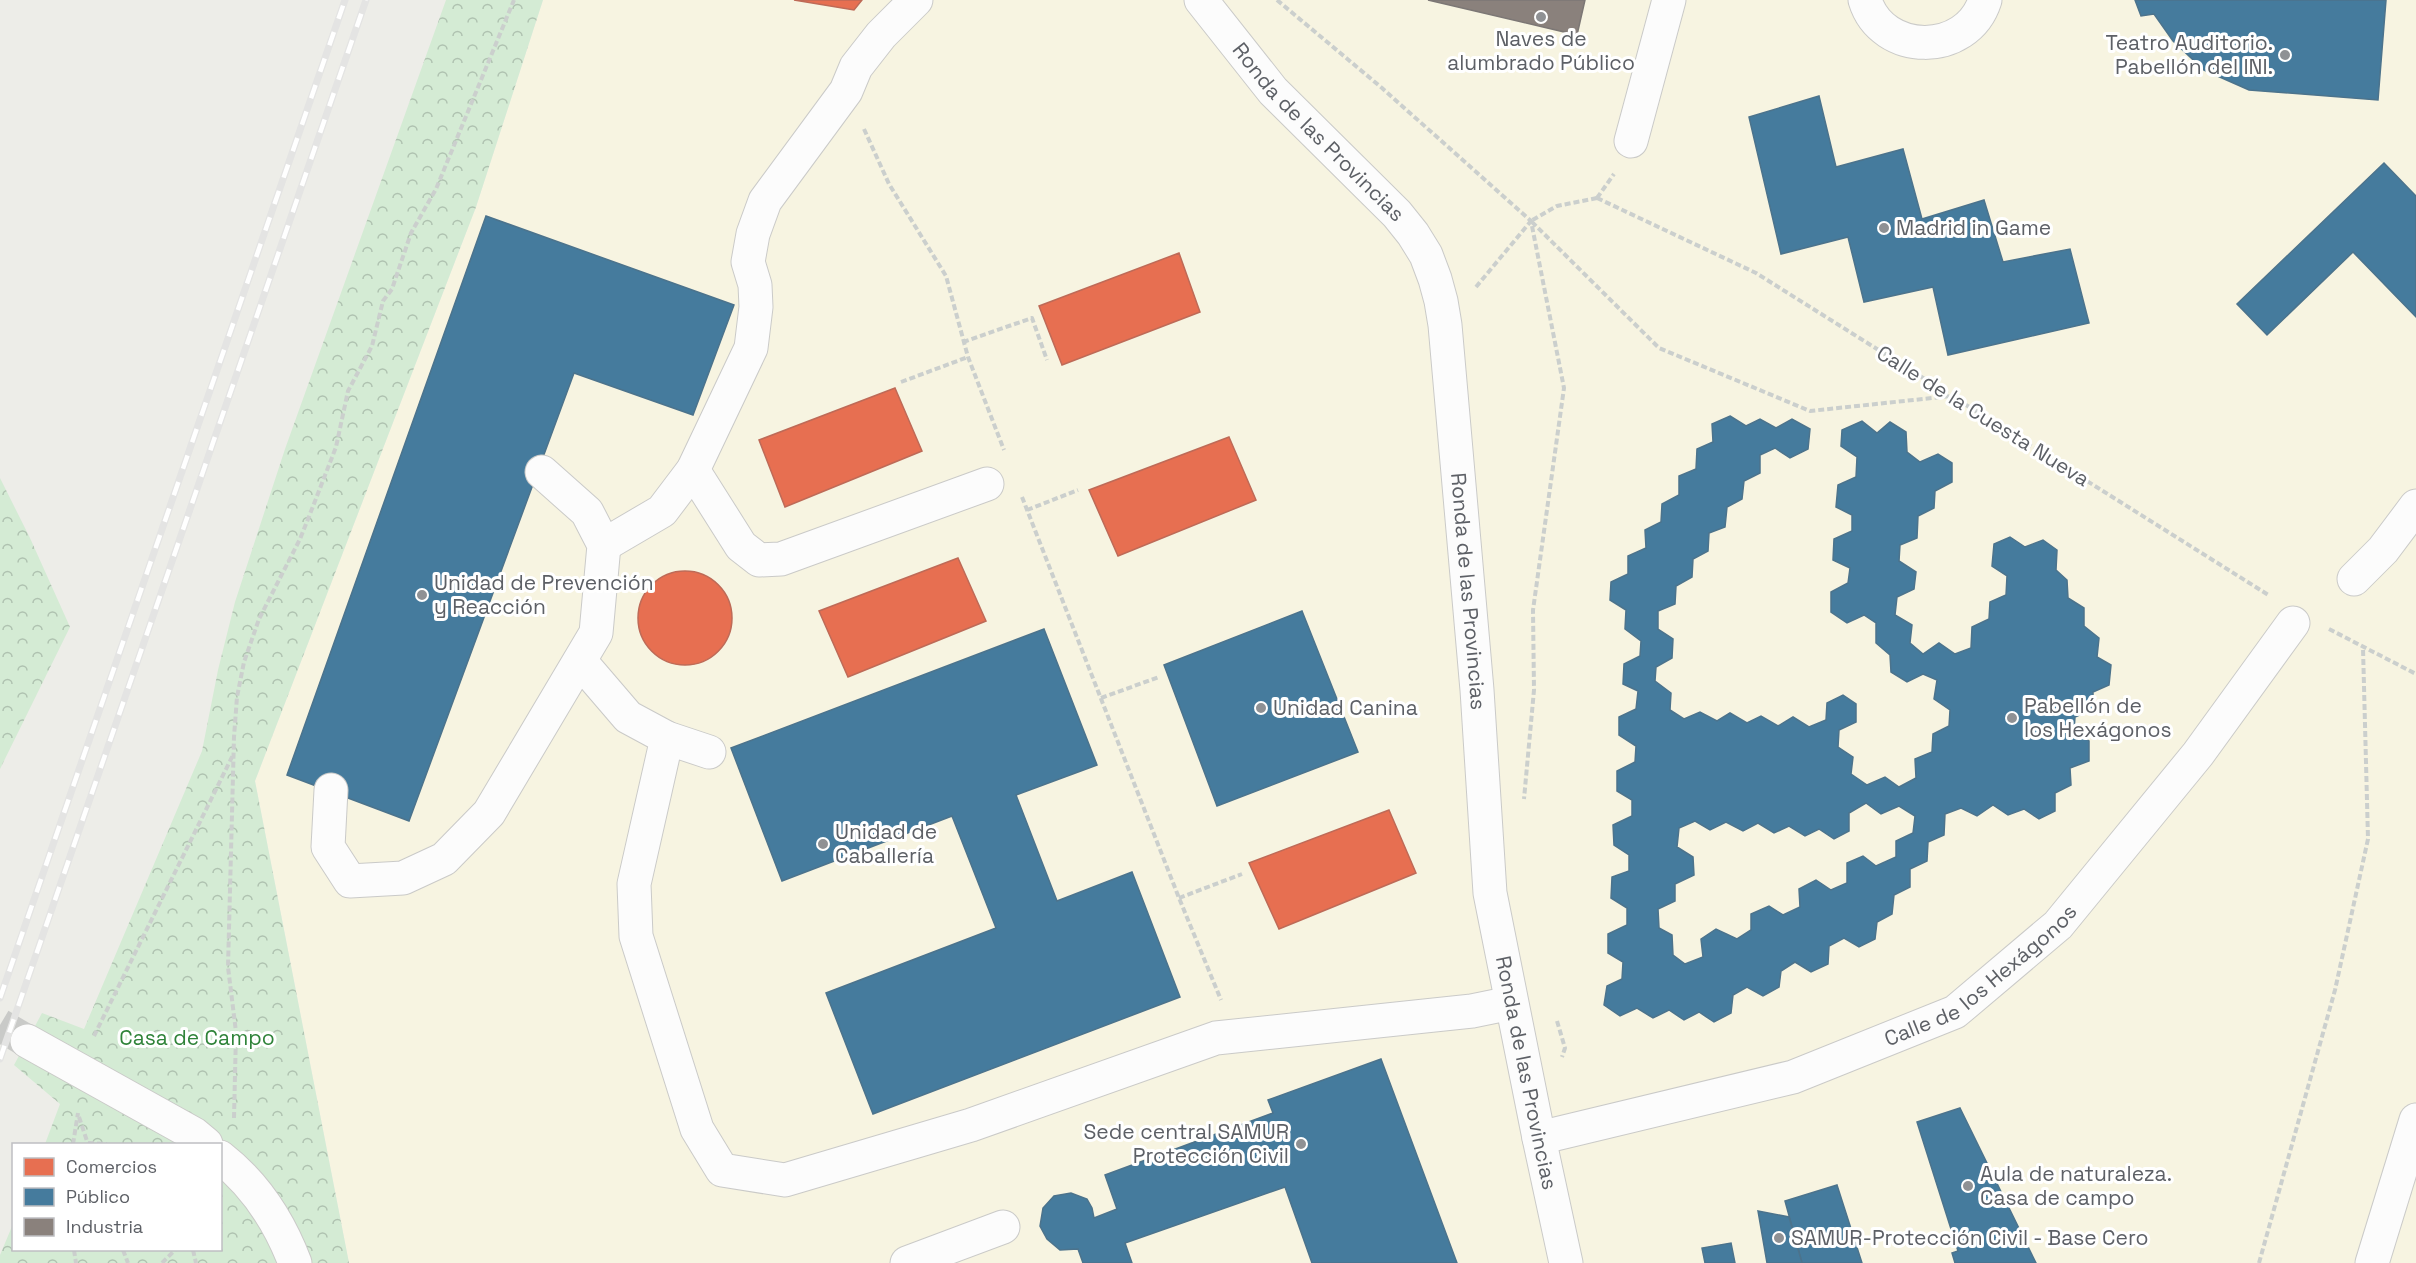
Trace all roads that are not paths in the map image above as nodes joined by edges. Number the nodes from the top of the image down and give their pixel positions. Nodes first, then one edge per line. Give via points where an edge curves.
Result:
1 (916, 0) edge
2 (1201, 0) edge
3 (1669, 0) edge
4 (1865, 0) edge
5 (1984, 0) edge
6 (1631, 141) dead end
7 (693, 470) junction
8 (542, 472) dead end
9 (987, 484) dead end
10 (2416, 506) edge
11 (604, 545) junction
12 (2354, 579) dead end
13 (2286, 612) road end
14 (580, 661) junction
15 (667, 738) junction
16 (709, 752) dead end
17 (330, 790) dead end
18 (1511, 1003) junction
19 (27, 1041) tunnel mouth
20 (2416, 1120) edge
21 (1539, 1138) junction
22 (205, 1143) edge
23 (222, 1159) edge
24 (1003, 1227) dead end
25 (295, 1263) edge
26 (907, 1263) edge
27 (1566, 1263) edge
28 (2372, 1263) edge

1 - 7 street via 880,35 856,67 846,90 765,201 748,262 756,307 751,348
2 - 18 street, Ronda de las Provincias via 1273,91 1398,214 1426,255 1435,279 1444,325 1478,690 1490,893
3 - 6 street
4 - 5 street via 1880,26 1897,38 1917,44 1938,43 1957,35 1973,21
7 - 9 street via 741,546 759,560 781,559
7 - 11 street via 662,511
8 - 11 street via 586,512
10 - 12 street via 2383,550
11 - 14 street via 596,633
13 - 21 street, Calle de los Hexágonos via 2198,754 2058,925 1956,1012 1793,1077
14 - 15 street via 628,717
14 - 17 street via 489,813 444,859 403,878 350,881 328,847
15 - 16 street
15 - 18 street via 634,884 636,936 697,1129 722,1170 785,1180 971,1125 1216,1038 1472,1011
18 - 21 street, Ronda de las Provincias
19 - 22 street
20 - 28 street
21 - 27 street, Ronda de las Provincias
23 - 25 street via 251,1185 268,1208
24 - 26 street

